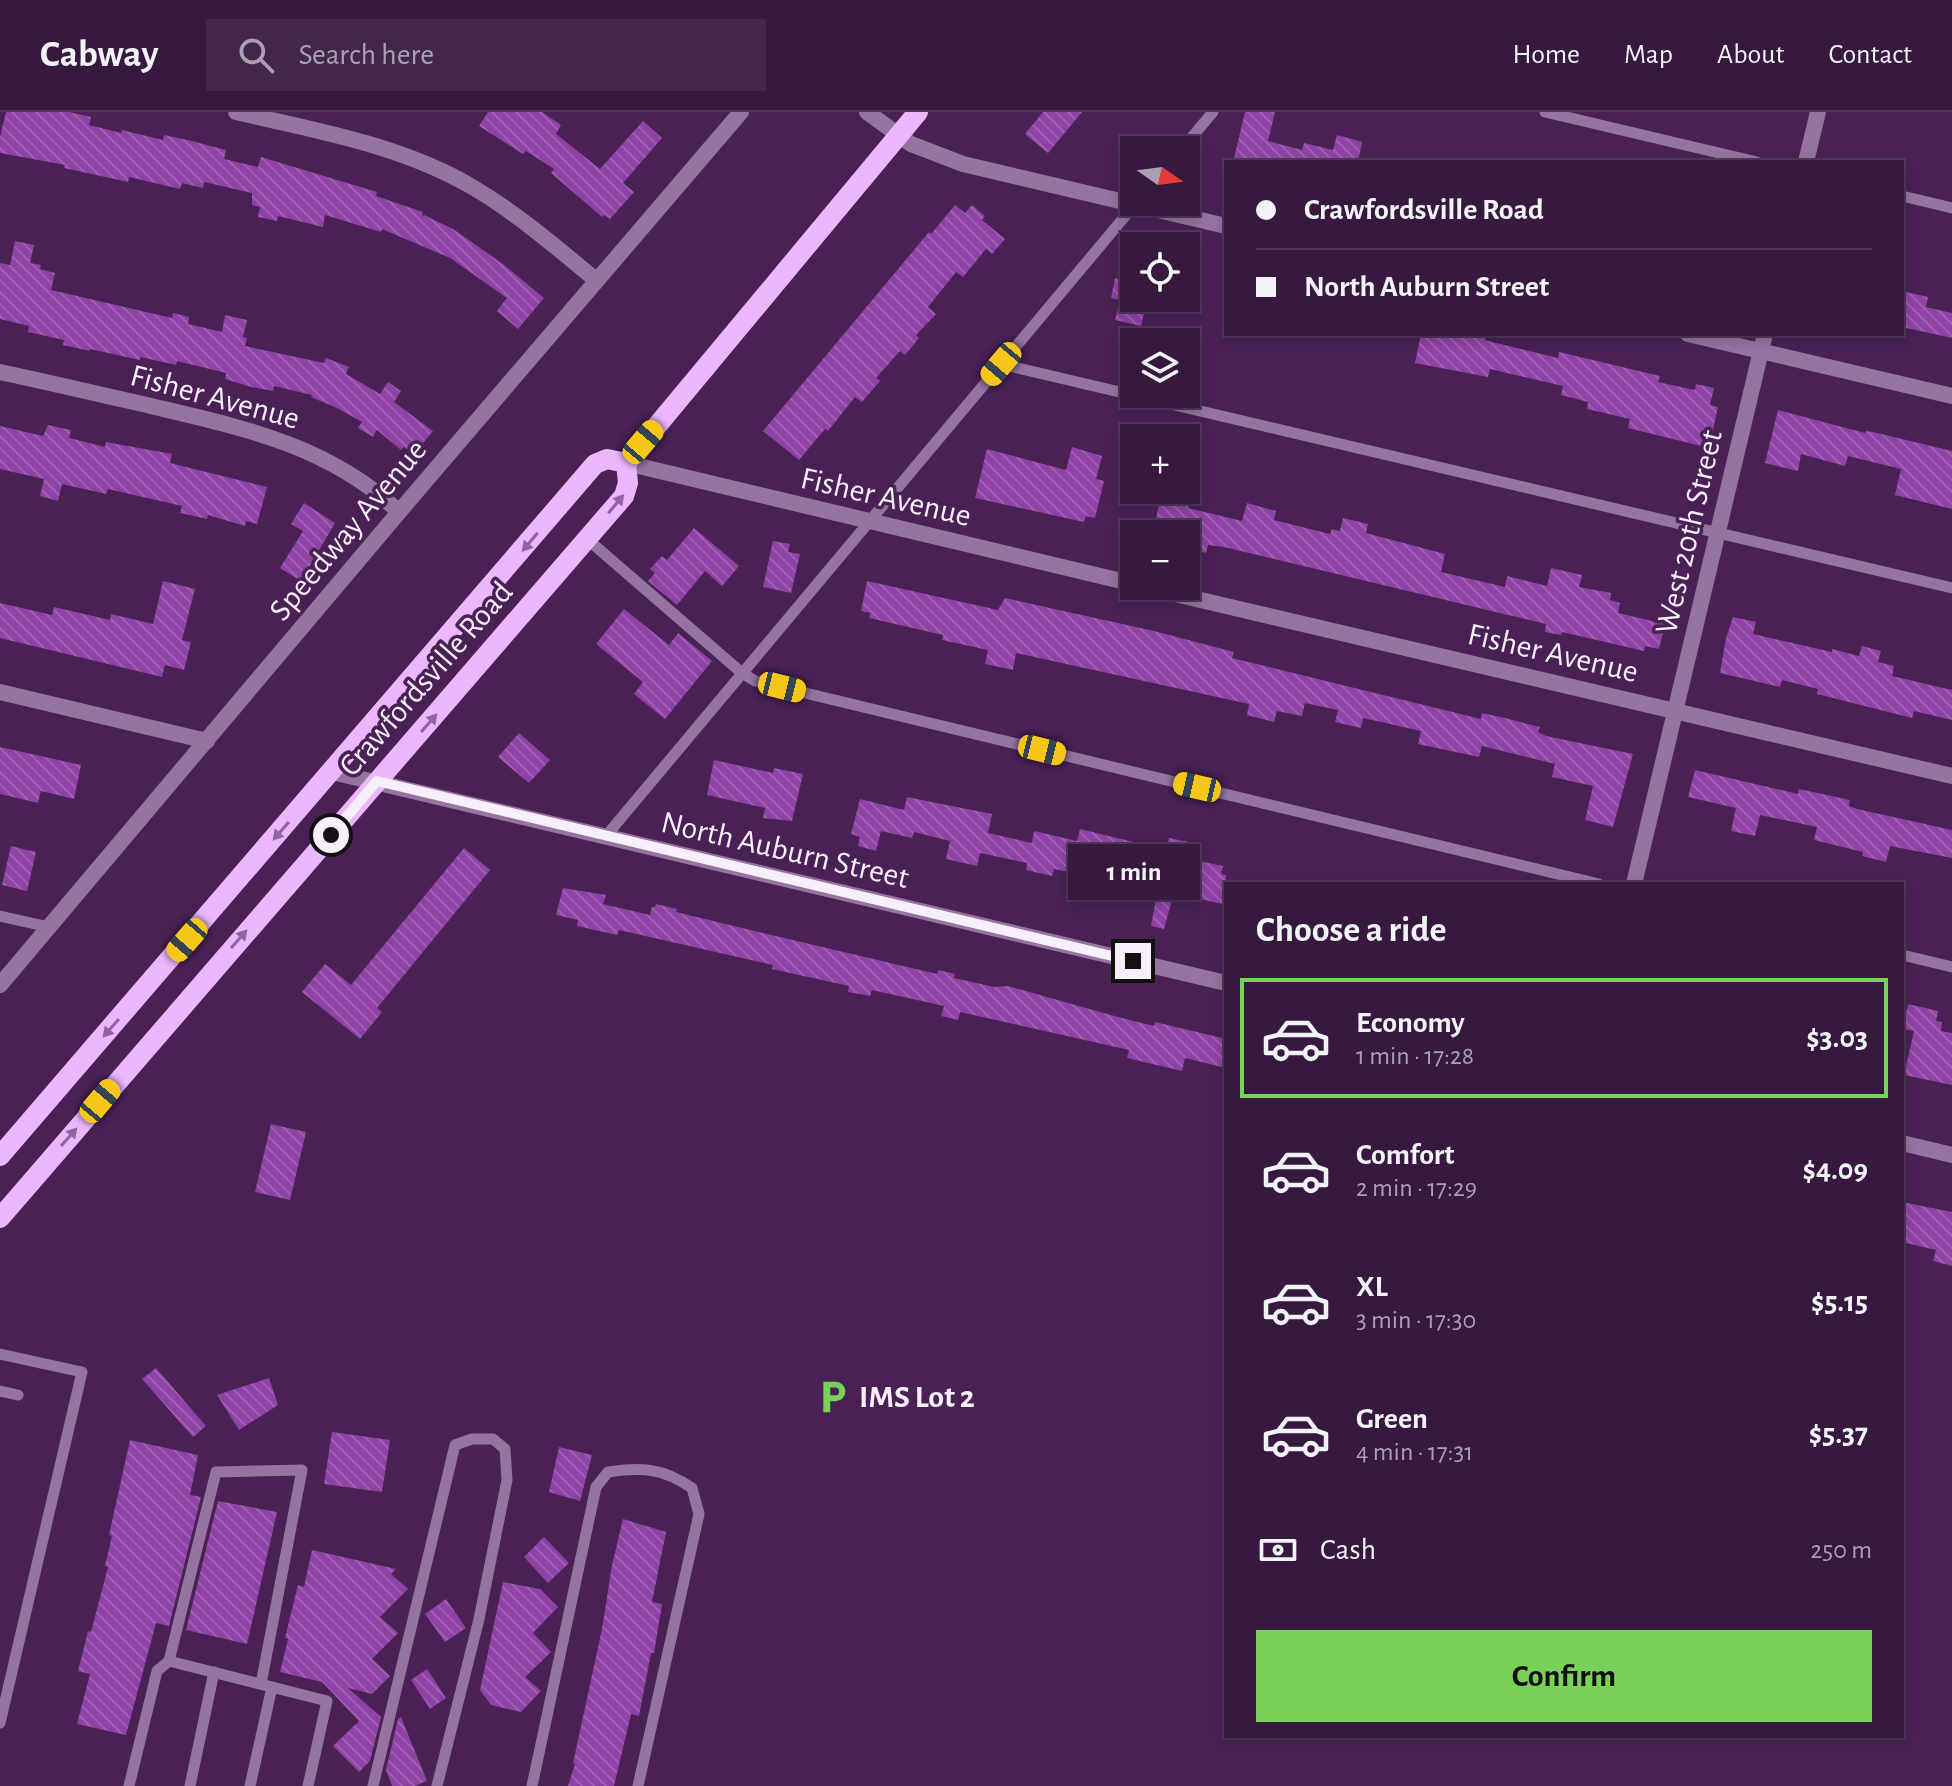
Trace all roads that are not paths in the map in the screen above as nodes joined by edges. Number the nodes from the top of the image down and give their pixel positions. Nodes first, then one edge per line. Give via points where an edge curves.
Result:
1 (236, 112) edge
2 (741, 112) edge
3 (867, 112) edge
4 (918, 112) edge
5 (1213, 112) edge
6 (1545, 112) edge
7 (1818, 112) edge
8 (898, 136) junction
9 (1193, 136) edge
10 (1749, 160) edge
11 (1806, 160) edge
12 (1904, 196) edge
13 (1120, 199) edge
14 (1952, 208) edge
15 (1125, 216) edge
16 (1187, 216) edge
17 (1224, 225) edge
18 (596, 280) junction
19 (1697, 336) edge
20 (1765, 336) edge
21 (1761, 351) junction
22 (1001, 364) junction
23 (0, 372) edge
24 (1952, 396) edge
25 (626, 463) junction
26 (399, 512) junction
27 (869, 522) junction
28 (1718, 533) junction
29 (586, 538) junction
30 (1120, 581) edge
31 (1952, 588) edge
32 (1200, 600) edge
33 (742, 673) junction
34 (0, 692) edge
35 (1676, 710) junction
36 (207, 741) junction
37 (332, 772) junction
38 (1952, 776) edge
39 (377, 781) junction
40 (606, 836) junction
41 (1591, 882) edge
42 (1634, 882) edge
43 (0, 916) edge
44 (49, 927) junction
45 (1904, 955) edge
46 (1952, 967) edge
47 (1224, 983) edge
48 (0, 985) edge
49 (1904, 1143) edge
50 (1952, 1155) edge
51 (0, 1156) edge
52 (0, 1218) edge
53 (0, 1354) edge
54 (0, 1391) edge
55 (18, 1395) dead end
56 (169, 1661) junction
57 (214, 1672) junction
58 (266, 1686) junction
59 (1, 1717) edge
60 (129, 1786) edge
61 (190, 1786) edge
62 (250, 1786) edge
63 (308, 1786) edge
64 (373, 1786) edge
65 (437, 1786) edge
66 (532, 1786) edge
67 (638, 1786) edge

1 - 18 street via 370,144 446,173 516,215
2 - 18 street, Speedway Avenue
3 - 8 street
4 - 8 main road
5 - 9 lane
6 - 10 lane
7 - 11 street
8 - 13 street via 977,168
8 - 25 main road
12 - 14 lane
15 - 22 lane
16 - 17 street
18 - 26 street, Speedway Avenue
19 - 21 street
20 - 21 street, West 20th Street
21 - 24 street
21 - 28 street, West 20th Street
22 - 27 lane
22 - 28 lane
23 - 26 street, Fisher Avenue via 265,434 333,464
25 - 27 street, Fisher Avenue
29 -> 25 main road, Crawfordsville Road via 624,496
25 -> 37 main road, Crawfordsville Road via 607,459 595,464
26 - 36 street, Speedway Avenue
27 - 30 street, Fisher Avenue
27 - 33 lane
28 - 31 lane
28 - 35 street, West 20th Street
29 - 33 lane
39 -> 29 main road, Crawfordsville Road
32 - 35 street, Fisher Avenue
33 - 40 lane
33 - 41 lane via 755,681
34 - 36 street
35 - 38 street, Fisher Avenue
35 - 42 street, West 20th Street
36 - 44 street, Speedway Avenue
37 - 39 street, North Auburn Street
37 -> 51 main road, Crawfordsville Road
39 - 40 street, North Auburn Street
52 -> 39 main road, Crawfordsville Road
40 - 47 street, North Auburn Street
43 - 44 lane
44 - 48 street, Speedway Avenue
45 - 46 lane
49 - 50 street
53 - 59 lane via 82,1372
54 - 55 lane
56 - 57 lane
56 - 58 lane via 216,1472 302,1470
56 - 60 lane via 157,1671
57 - 58 lane
57 - 61 lane
58 - 62 lane
58 - 63 lane via 327,1701
64 - 65 lane via 455,1445 493,1439 505,1449 507,1480
66 - 67 lane via 596,1487 608,1472 652,1469 692,1488 699,1514

